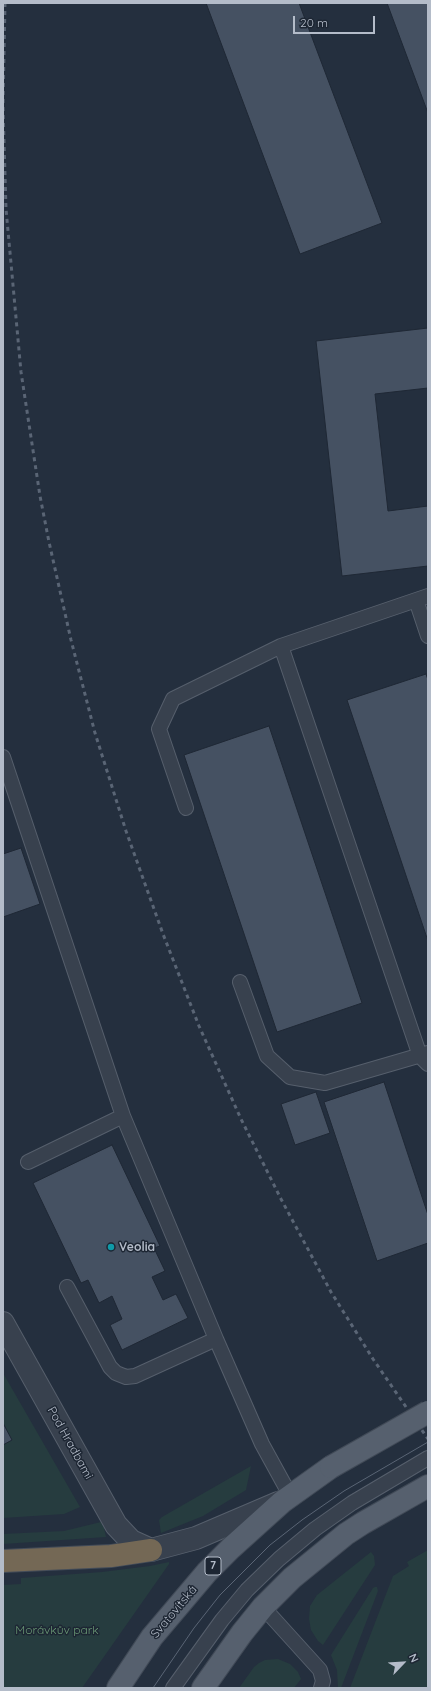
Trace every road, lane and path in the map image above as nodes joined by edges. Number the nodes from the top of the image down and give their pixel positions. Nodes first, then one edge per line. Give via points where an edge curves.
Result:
1 (422, 598) edge
2 (428, 636) edge
3 (281, 646) junction
4 (3, 757) edge
5 (186, 808) dead end
6 (240, 982) dead end
7 (425, 1058) edge
8 (123, 1116) junction
9 (28, 1162) dead end
10 (67, 1287) dead end
11 (3, 1323) edge
12 (216, 1339) junction
13 (428, 1412) edge
14 (428, 1458) edge
15 (428, 1486) edge
16 (286, 1499) junction
17 (151, 1550) junction
18 (3, 1561) edge
19 (263, 1607) junction
20 (152, 1636) junction
21 (108, 1688) edge
22 (118, 1688) edge
23 (173, 1688) edge
24 (203, 1688) edge
25 (321, 1688) edge

1 - 2 lane
1 - 3 lane
3 - 5 lane via 173,698 159,729
3 - 7 lane
4 - 8 lane
6 - 7 lane via 266,1056 290,1077 325,1083
8 - 9 lane
8 - 12 lane
10 - 12 lane via 110,1368 126,1377 135,1376
11 - 17 street, Pod Hradbami via 116,1525 131,1541
12 - 16 lane
13 - 16 main road, Svatovítská / 7, bridge via 331,1467
14 - 23 lane via 352,1503 302,1539 262,1575 222,1620
15 - 19 main road via 363,1523 318,1556
16 - 17 street via 196,1538
16 - 20 main road, Svatovítská / 7 via 207,1572
17 - 18 highway via 111,1556
19 - 24 main road
19 - 25 lane via 320,1670 323,1681
20 - 21 main road
20 - 22 main road, Svatovítská / 7

